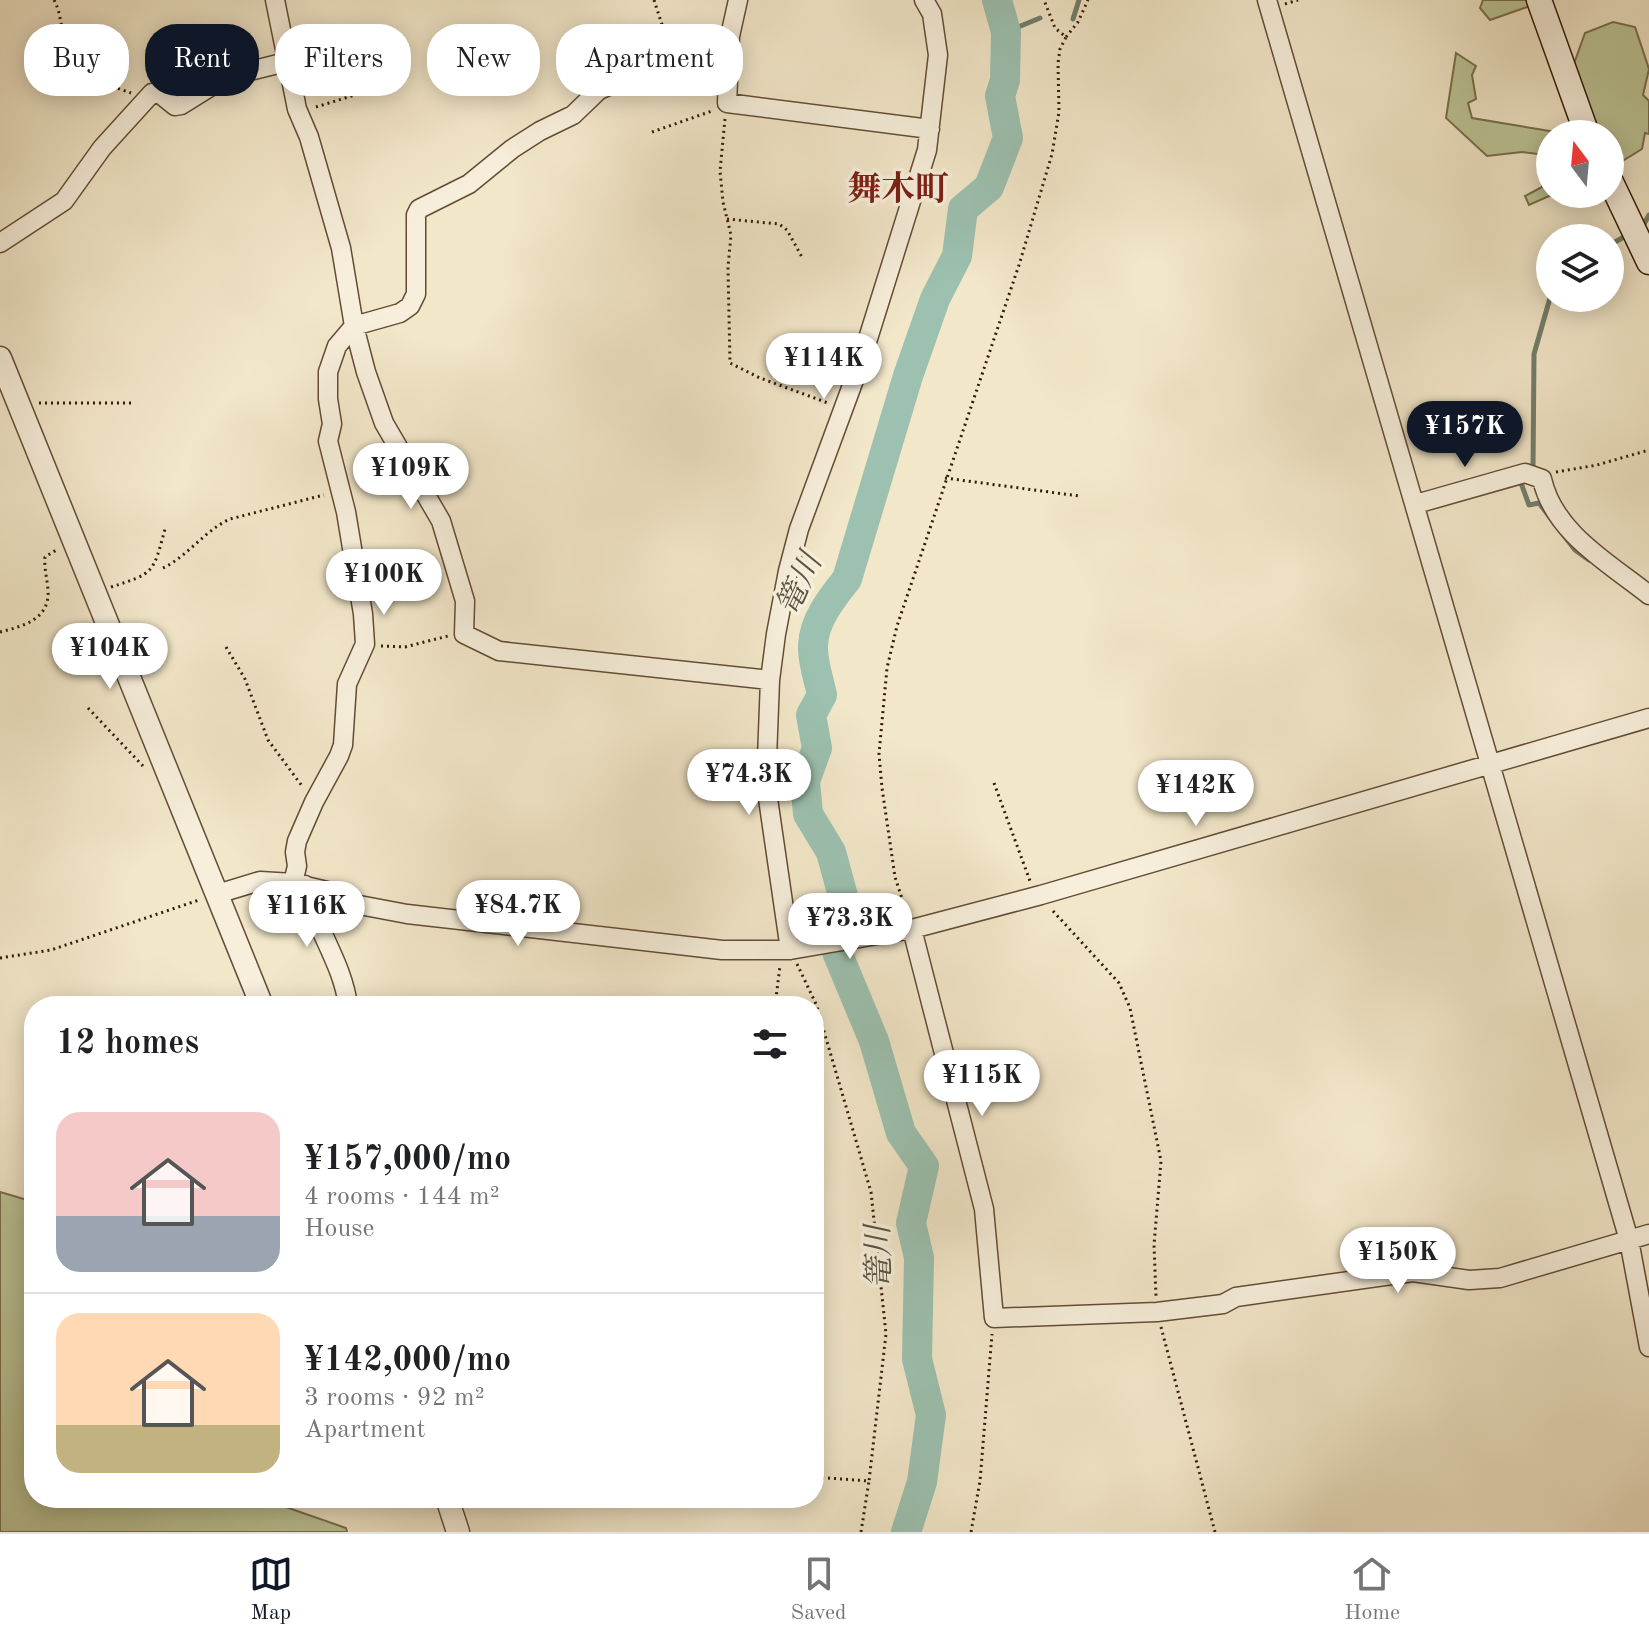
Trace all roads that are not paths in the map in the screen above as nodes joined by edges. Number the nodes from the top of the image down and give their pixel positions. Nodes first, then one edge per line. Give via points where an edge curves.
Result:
1 (275, 0) edge
2 (738, 0) edge
3 (924, 0) edge
4 (1267, 0) edge
5 (1539, 0) edge
6 (280, 24) edge
7 (733, 24) edge
8 (275, 65) edge
9 (294, 96) edge
10 (593, 96) edge
11 (727, 96) edge
12 (1582, 120) edge
13 (930, 129) junction
14 (1624, 207) edge
15 (0, 243) edge
16 (1647, 252) edge
17 (354, 326) junction
18 (0, 358) edge
19 (1416, 504) junction
20 (1649, 595) edge
21 (770, 680) junction
22 (1649, 718) edge
23 (1489, 764) junction
24 (299, 884) junction
25 (217, 894) junction
26 (908, 929) junction
27 (784, 950) junction
28 (258, 996) edge
29 (346, 996) edge
30 (1649, 1234) edge
31 (1629, 1240) junction
32 (1649, 1347) edge
33 (450, 1508) edge
34 (458, 1532) edge

1 - 6 street
2 - 7 street
3 - 13 street via 932,14 938,55
4 - 19 street
5 - 12 main road
8 - 15 street via 226,77 181,105 152,93 102,148 64,201
9 - 17 street via 341,248
10 - 17 street via 573,115 512,149 469,184 419,209 416,294 410,306
11 - 13 street via 726,105
13 - 21 street via 843,409 799,529
14 - 16 main road
17 - 21 street via 384,423 441,521 464,593 464,634 499,651
17 - 24 street via 337,346 328,372 328,441 346,512 365,644 347,684 343,745 297,841
18 - 25 street
19 - 20 street via 1534,476 1569,529
19 - 23 street
21 - 27 street via 766,785
22 - 23 street
23 - 26 street
23 - 31 street
24 - 25 street via 260,881
24 - 27 street via 354,904 407,914 722,950
24 - 29 street
25 - 28 street
26 - 27 street
26 - 31 street via 984,1209 994,1318 1157,1312 1413,1272 1469,1280 1500,1278
30 - 31 street
31 - 32 street
33 - 34 street

